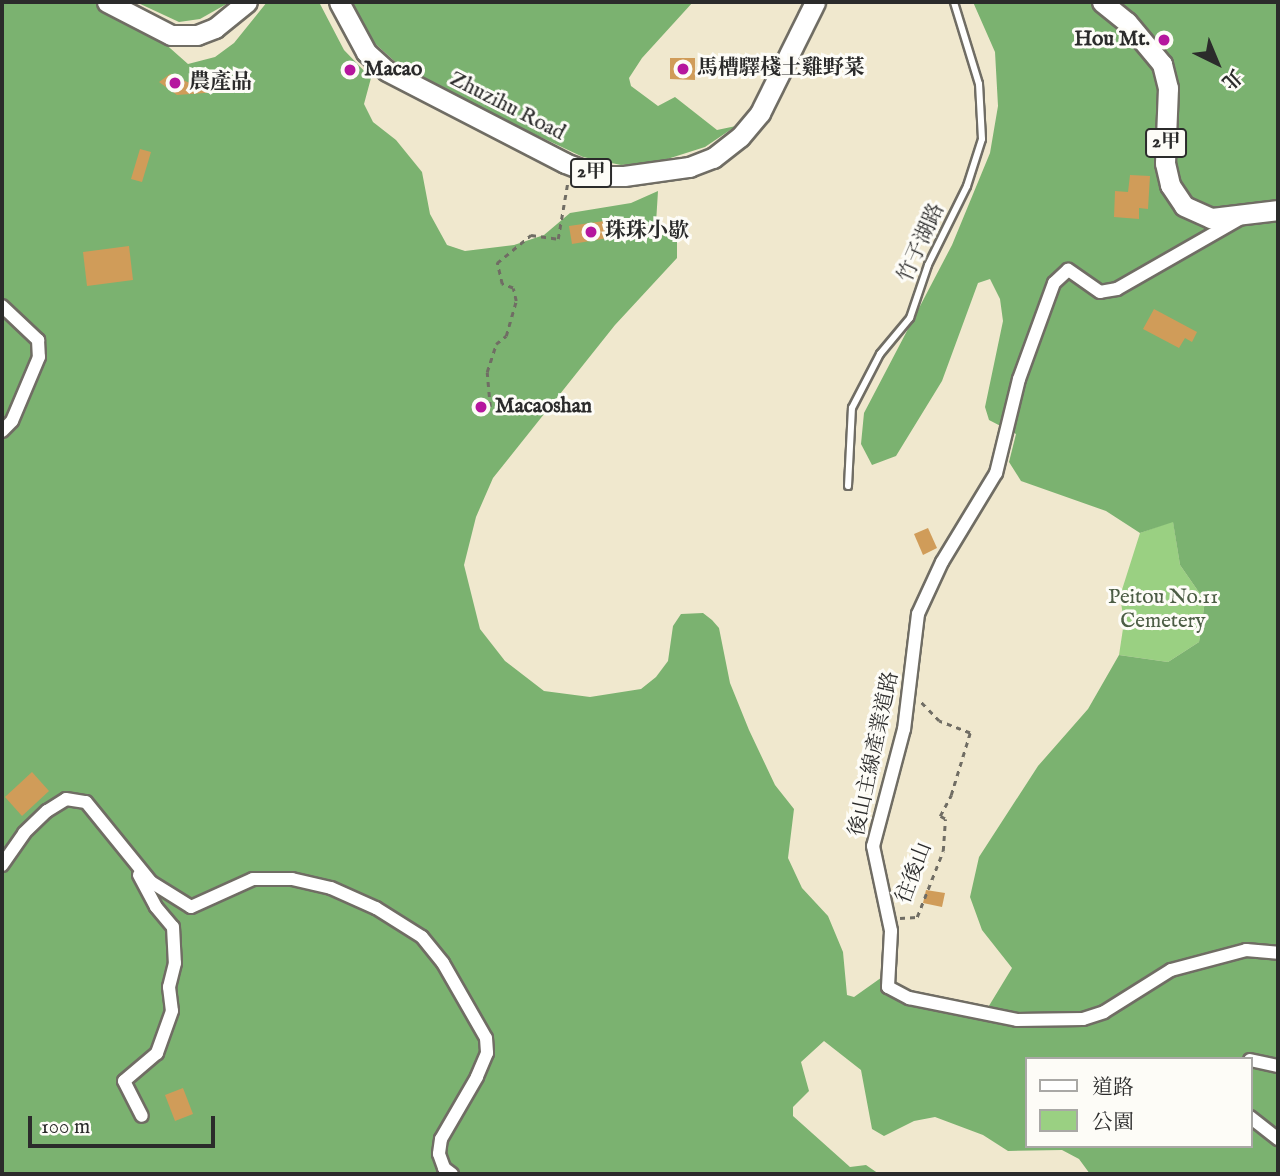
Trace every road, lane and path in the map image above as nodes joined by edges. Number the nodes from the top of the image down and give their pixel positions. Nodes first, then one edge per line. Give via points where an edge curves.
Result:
1 (107, 2) edge
2 (247, 2) edge
3 (338, 2) edge
4 (815, 2) edge
5 (954, 2) edge
6 (1102, 2) edge
7 (569, 164) junction
8 (1278, 211) edge
9 (1245, 216) junction
10 (2, 306) edge
11 (485, 406) dead end
12 (2, 430) edge
13 (848, 486) dead end
14 (907, 692) junction
15 (130, 858) junction
16 (2, 865) edge
17 (888, 922) junction
18 (1278, 953) edge
19 (1252, 1060) edge
20 (1278, 1066) edge
21 (142, 1116) dead end
22 (1252, 1119) edge
23 (1278, 1139) edge
24 (452, 1174) edge

1 - 2 main road via 171,36 197,35 215,28
3 - 7 main road, Zhuzihu Road / 2甲 via 366,52 387,71
4 - 7 main road, Zhuzihu Road / 2甲 via 760,113 740,137 713,158 689,167 624,176 599,176
5 - 13 lane, 竹子湖路 via 979,84 982,139 967,186 928,265 910,318 880,354 852,408
6 - 9 main road, 2甲 via 1127,22 1162,64 1168,88 1165,163 1170,185 1193,212 1211,218
7 - 11 path via 560,237 531,235 497,263 502,284 513,288 516,301 506,336 496,344 486,372 490,407
8 - 9 main road, 2甲
9 - 14 street, 後山主線產業道路 via 1116,289 1100,292 1068,270 1054,283 1018,379 996,473 942,562 919,614 916,657
10 - 12 street via 38,340 39,357 12,421
14 - 17 street, 後山主線產業道路 via 904,729 873,846
14 - 17 path, 往後山 via 939,721 970,733 940,816 945,819 943,851 917,917 908,914
15 - 16 street via 86,802 66,799 24,833
15 - 21 street via 156,907 173,927 172,1011 157,1053 124,1081
15 - 24 street via 151,882 191,906 253,879 292,879 331,887 422,937 443,963 486,1038 487,1053 477,1077 441,1139 439,1154
17 - 18 street, 後山主線產業道路 via 888,987 894,994 1027,1021 1083,1019 1104,1012 1171,971 1246,950
19 - 20 street
22 - 23 street

